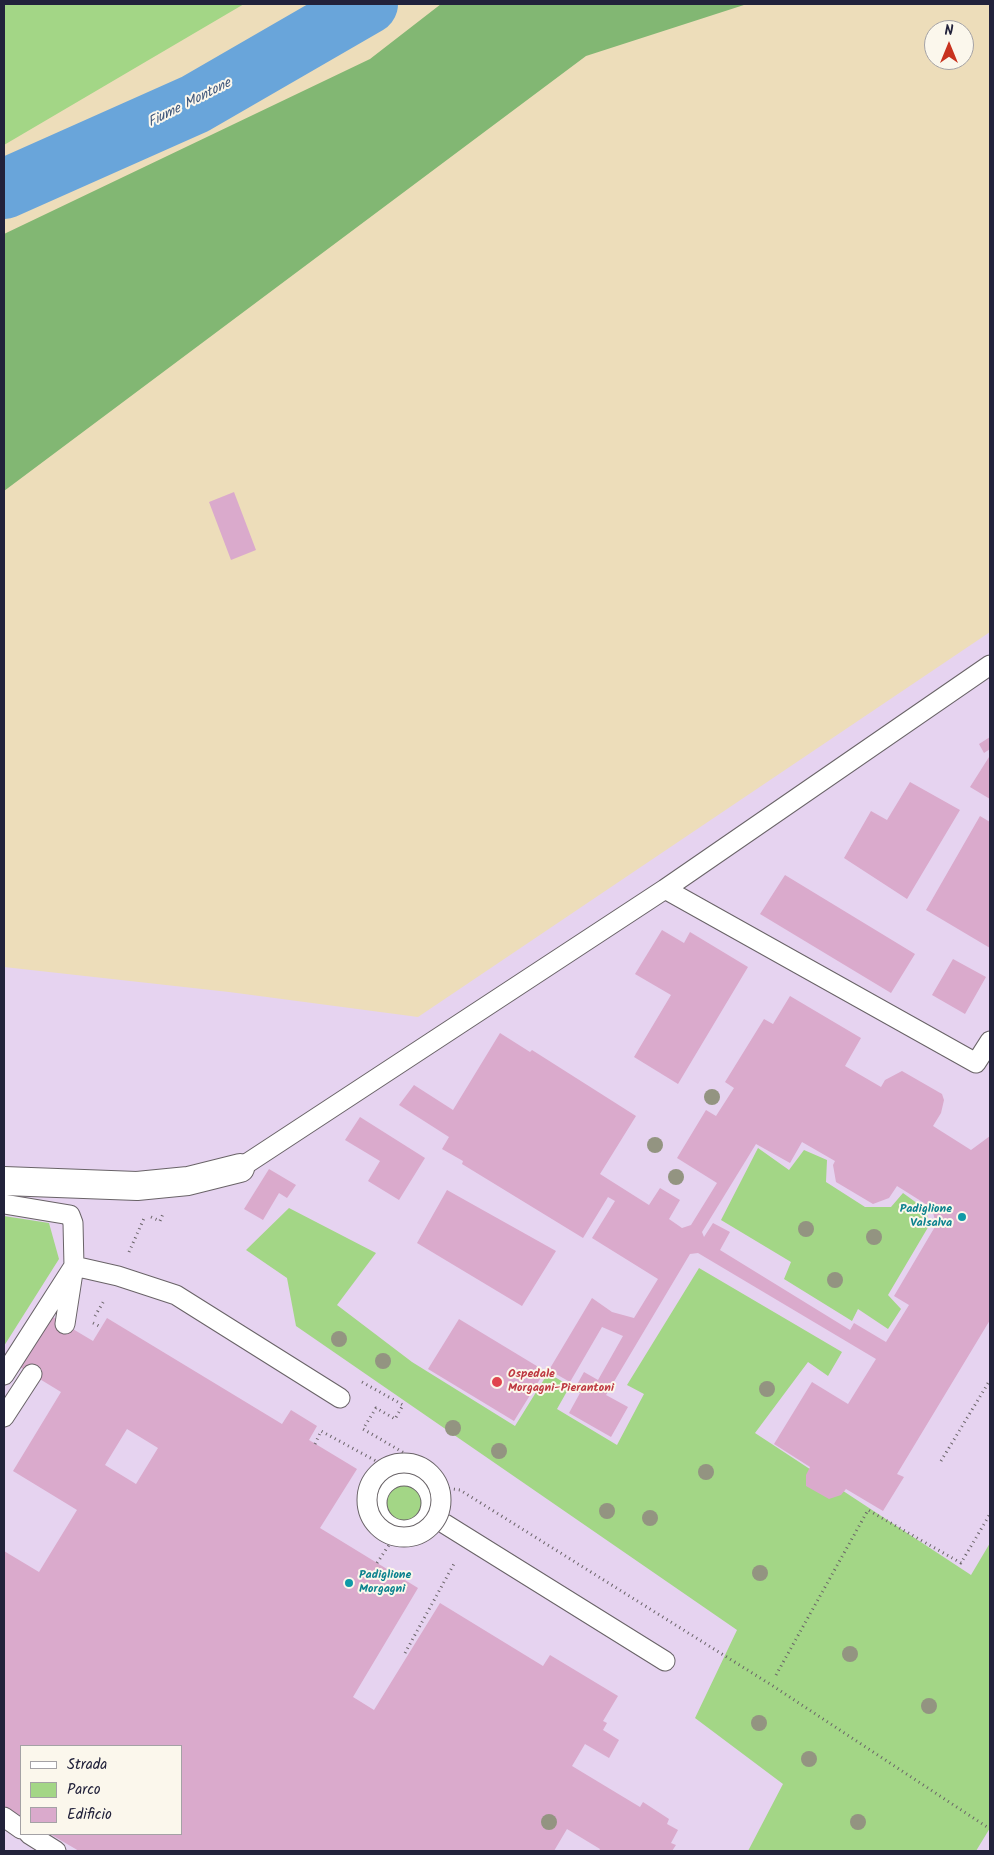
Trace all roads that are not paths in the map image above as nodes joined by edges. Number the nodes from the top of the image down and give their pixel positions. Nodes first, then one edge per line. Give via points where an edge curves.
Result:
1 (990, 666) edge
2 (665, 889) junction
3 (990, 1041) edge
4 (240, 1168) joint
5 (4, 1181) edge
6 (4, 1204) edge
7 (74, 1266) junction
8 (66, 1324) dead end
9 (32, 1374) dead end
10 (4, 1375) edge
11 (340, 1398) dead end
12 (4, 1417) edge
13 (445, 1524) dead end
14 (395, 1536) joint
15 (665, 1661) dead end
16 (4, 1818) edge
17 (20, 1828) edge
18 (31, 1835) edge
19 (56, 1851) edge

1 - 2 lane
2 - 3 lane via 976,1064
2 - 4 lane
4 - 5 street via 188,1180 137,1186
6 - 7 lane via 70,1215 74,1223
7 - 8 lane
7 - 10 lane
7 - 11 lane via 176,1295
9 - 12 lane
13 - 15 lane
14 - 14 lane, bridge via 418,1535 428,1529 440,1509 441,1498 430,1485 433,1477 424,1468 412,1464 393,1465 376,1476 370,1486 369,1512 376,1523
16 - 17 lane
18 - 19 lane

